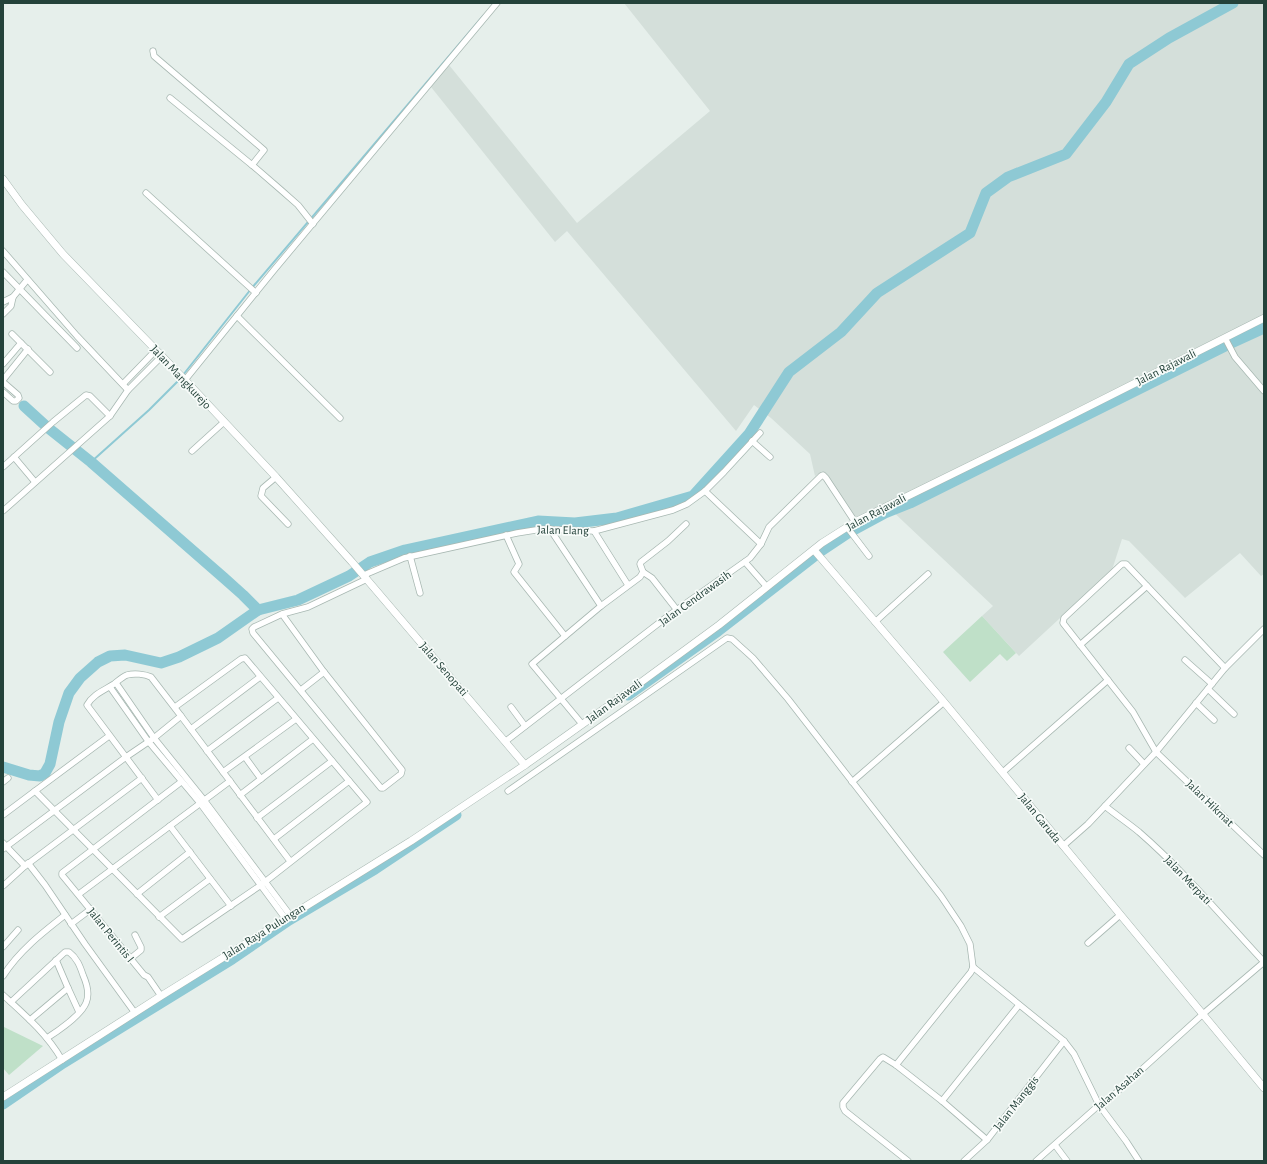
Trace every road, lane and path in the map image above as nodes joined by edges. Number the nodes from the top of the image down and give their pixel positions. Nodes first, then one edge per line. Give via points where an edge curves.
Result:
1 (497, 3) edge
2 (153, 52) dead end
3 (170, 98) dead end
4 (252, 165) junction
5 (3, 179) edge
6 (146, 193) dead end
7 (311, 221) junction
8 (3, 251) edge
9 (3, 272) edge
10 (27, 280) junction
11 (20, 289) junction
12 (253, 291) junction
13 (13, 297) junction
14 (3, 302) edge
15 (3, 314) edge
16 (237, 316) junction
17 (1264, 318) edge
18 (12, 334) dead end
19 (1226, 340) junction
20 (21, 343) junction
21 (77, 348) dead end
22 (28, 349) junction
23 (156, 350) junction
24 (162, 356) junction
25 (3, 364) edge
26 (50, 372) dead end
27 (182, 376) junction
28 (3, 381) edge
29 (123, 384) junction
30 (128, 390) junction
31 (1264, 391) edge
32 (3, 392) edge
33 (110, 416) junction
34 (340, 418) dead end
35 (224, 422) junction
36 (760, 433) dead end
37 (752, 441) junction
38 (192, 451) dead end
39 (14, 457) junction
40 (770, 457) dead end
41 (3, 466) edge
42 (276, 477) junction
43 (35, 482) junction
44 (705, 491) junction
45 (3, 511) edge
46 (855, 522) junction
47 (288, 524) dead end
48 (686, 524) dead end
49 (848, 529) junction
50 (550, 530) junction
51 (594, 531) junction
52 (506, 535) junction
53 (761, 544) junction
54 (816, 552) junction
55 (410, 556) junction
56 (869, 556) dead end
57 (745, 562) junction
58 (643, 572) junction
59 (928, 574) dead end
60 (364, 576) junction
61 (628, 585) junction
62 (1147, 586) junction
63 (767, 588) junction
64 (420, 593) dead end
65 (601, 606) junction
66 (677, 610) junction
67 (282, 614) junction
68 (875, 622) junction
69 (1264, 628) edge
70 (565, 636) junction
71 (1080, 645) junction
72 (1185, 660) dead end
73 (1225, 668) junction
74 (324, 672) junction
75 (260, 677) junction
76 (1108, 680) junction
77 (116, 683) junction
78 (1210, 686) junction
79 (110, 687) junction
80 (300, 690) junction
81 (278, 698) junction
82 (561, 699) junction
83 (944, 702) junction
84 (1196, 703) junction
85 (175, 707) junction
86 (511, 707) dead end
87 (1234, 714) dead end
88 (181, 716) junction
89 (296, 719) junction
90 (1214, 720) dead end
91 (582, 724) junction
92 (525, 726) junction
93 (191, 729) junction
94 (109, 736) junction
95 (154, 738) junction
96 (313, 739) junction
97 (148, 741) junction
98 (506, 741) junction
99 (1129, 748) dead end
100 (207, 751) junction
101 (1156, 752) junction
102 (126, 756) junction
103 (245, 757) junction
104 (332, 761) junction
105 (1144, 764) junction
106 (525, 765) junction
107 (223, 772) junction
108 (1003, 772) junction
109 (142, 778) junction
110 (261, 779) junction
111 (230, 781) junction
112 (349, 781) junction
113 (181, 782) junction
114 (852, 782) junction
115 (35, 791) junction
116 (508, 791) dead end
117 (240, 795) junction
118 (158, 800) junction
119 (202, 802) junction
120 (1105, 806) junction
121 (55, 811) junction
122 (3, 815) edge
123 (257, 818) junction
124 (170, 826) junction
125 (74, 830) junction
126 (274, 839) junction
127 (4, 846) edge
128 (1063, 846) junction
129 (92, 849) junction
130 (190, 852) junction
131 (1264, 855) edge
132 (290, 861) junction
133 (27, 865) junction
134 (112, 869) junction
135 (210, 879) junction
136 (263, 883) junction
137 (3, 886) edge
138 (79, 894) junction
139 (137, 894) junction
140 (230, 906) junction
141 (91, 909) junction
142 (65, 915) junction
143 (1120, 915) junction
144 (159, 917) junction
145 (288, 917) junction
146 (71, 924) junction
147 (18, 930) dead end
148 (135, 935) dead end
149 (1088, 943) dead end
150 (3, 947) edge
151 (130, 959) junction
152 (56, 960) junction
153 (1264, 962) edge
154 (973, 967) junction
155 (3, 976) edge
156 (68, 988) junction
157 (3, 995) edge
158 (161, 996) junction
159 (11, 1002) junction
160 (1019, 1005) junction
161 (79, 1012) junction
162 (135, 1013) junction
163 (1203, 1014) junction
164 (30, 1020) junction
165 (47, 1038) junction
166 (1064, 1041) junction
167 (62, 1060) junction
168 (896, 1065) junction
169 (1264, 1088) edge
170 (3, 1097) edge
171 (942, 1101) junction
172 (1099, 1105) junction
173 (987, 1140) junction
174 (1055, 1145) junction
175 (908, 1161) edge
176 (964, 1161) edge
177 (1036, 1161) edge
178 (1067, 1161) edge
179 (1139, 1161) edge

1 - 7 street
2 - 4 street via 154,56 264,150
3 - 4 street
4 - 7 street via 298,205
5 - 23 street, Jalan Mangkurejo via 54,242
6 - 12 street
7 - 12 street
8 - 10 street
9 - 11 street
10 - 11 street
10 - 29 street
11 - 13 street
11 - 21 street
12 - 16 street
13 - 14 street
13 - 15 street via 11,306
16 - 27 street
16 - 34 street
17 - 19 street, Jalan Rajawali
18 - 20 street
19 - 31 street via 1235,357
19 - 46 street, Jalan Rajawali
20 - 22 street
20 - 25 street
22 - 26 street
22 - 28 street
23 - 24 street, Jalan Mangkurejo
23 - 29 street
24 - 27 street, Jalan Mangkurejo
24 - 30 street
27 - 35 street, Jalan Mangkurejo
28 - 32 street via 19,398 13,401
29 - 30 street
30 - 33 street
33 - 39 street via 87,395
33 - 43 street
35 - 38 street
35 - 42 street, Jalan Mangkurejo
36 - 37 street, Jalan Elang
37 - 40 street
37 - 44 street, Jalan Elang
39 - 41 street
39 - 43 street
42 - 47 street via 263,488 261,496
42 - 60 street, Jalan Mangkurejo
43 - 45 street
44 - 51 street, Jalan Elang via 673,510
44 - 53 street
46 - 49 street, Jalan Rajawali
46 - 53 street, Jalan Cendrawasih via 823,475 771,525
48 - 58 street via 668,542 641,562
49 - 54 street, Jalan Rajawali
49 - 56 street
50 - 51 street, Jalan Elang
50 - 52 street, Jalan Elang
50 - 65 street
51 - 61 street
52 - 55 street, Jalan Elang
52 - 70 street via 519,564 514,572
53 - 57 street, Jalan Cendrawasih
54 - 63 street, Jalan Rajawali
54 - 68 street, Jalan Garuda
55 - 60 street, Jalan Elang
55 - 64 street
57 - 63 street
57 - 66 street, Jalan Cendrawasih
58 - 61 street
58 - 66 street via 654,580
59 - 68 street
60 - 67 street, Jalan Elang via 308,607
60 - 98 street, Jalan Senopati
61 - 65 street
62 - 71 street
62 - 71 street, Jalan Hikmat via 1127,564 1122,564 1064,618 1063,622
62 - 73 street
63 - 91 street, Jalan Rajawali
65 - 70 street
66 - 82 street, Jalan Cendrawasih
67 - 74 street
67 - 80 street, Jalan Elang via 254,627 252,631
68 - 83 street, Jalan Garuda
69 - 73 street
70 - 82 street via 532,666
71 - 76 street, Jalan Hikmat
72 - 78 street
73 - 78 street
74 - 80 street
74 - 80 street via 402,770 401,774 383,788
75 - 81 street
75 - 85 street via 243,658
75 - 93 street
76 - 101 street, Jalan Hikmat via 1133,712
76 - 108 street
77 - 79 street
77 - 85 street via 128,675 150,676
77 - 95 street
78 - 84 street
78 - 87 street
79 - 94 street via 87,705
79 - 97 street
81 - 89 street
81 - 100 street
82 - 91 street
82 - 92 street, Jalan Cendrawasih
83 - 108 street, Jalan Garuda
83 - 114 street
84 - 90 street
84 - 101 street
85 - 88 street
86 - 92 street
88 - 93 street
88 - 95 street
89 - 96 street
89 - 103 street
91 - 106 street, Jalan Rajawali
92 - 98 street, Jalan Cendrawasih
93 - 100 street
94 - 102 street
94 - 115 street
95 - 97 street
95 - 119 street
96 - 104 street
96 - 110 street
97 - 102 street
97 - 113 street
98 - 106 street, Jalan Senopati
99 - 105 street
100 - 107 street
101 - 105 street
101 - 131 street, Jalan Hikmat
102 - 109 street
102 - 121 street
103 - 107 street
103 - 110 street
104 - 112 street
104 - 123 street
105 - 120 street
106 - 145 street, Jalan Raya Pulungan
107 - 111 street
108 - 128 street, Jalan Garuda
109 - 118 street
109 - 125 street
110 - 117 street
111 - 117 street
111 - 119 street
112 - 126 street
112 - 132 street via 366,804
113 - 118 street
113 - 119 street
114 - 116 street via 788,699 753,658 730,637
114 - 154 street via 941,896 961,926 970,944
115 - 121 street
115 - 122 street
117 - 123 street
118 - 129 street
119 - 124 street
119 - 136 street
120 - 128 street
120 - 153 street, Jalan Merpati via 1168,859
121 - 125 street
121 - 127 street
123 - 126 street
124 - 130 street
124 - 134 street
125 - 129 street
125 - 133 street
126 - 132 street
127 - 133 street
128 - 143 street, Jalan Garuda
129 - 134 street
129 - 138 street, Jalan Perintis I via 62,873
130 - 135 street
130 - 139 street
132 - 136 street
133 - 137 street
133 - 142 street via 45,885
134 - 138 street
134 - 139 street
135 - 140 street
135 - 144 street
136 - 140 street
136 - 145 street
138 - 141 street, Jalan Perintis I
139 - 144 street
140 - 144 street via 183,939
141 - 146 street
141 - 151 street, Jalan Perintis I
142 - 146 street
142 - 155 street via 29,944
143 - 149 street
143 - 163 street, Jalan Garuda
145 - 158 street, Jalan Raya Pulungan
146 - 162 street
147 - 150 street
148 - 151 street via 141,950
151 - 158 street, Jalan Perintis I via 148,977
152 - 156 street
152 - 159 street
152 - 161 street via 67,951 74,956 80,966 86,981 88,997
153 - 163 street, Jalan Asahan
154 - 160 street
154 - 168 street via 968,977
156 - 161 street
156 - 164 street
157 - 159 street
158 - 162 street, Jalan Raya Pulungan
159 - 164 street
160 - 166 street
160 - 171 street
161 - 165 street
162 - 167 street, Jalan Raya Pulungan
163 - 169 street, Jalan Garuda
163 - 172 street, Jalan Asahan via 1107,1101
164 - 165 street
165 - 167 street
166 - 172 street via 1074,1054
166 - 173 street, Jalan Manggis
167 - 170 street, Jalan Raya Pulungan
168 - 171 street
168 - 175 street via 886,1058 880,1059 843,1107
171 - 173 street
172 - 174 street, Jalan Asahan
172 - 179 street
173 - 176 street, Jalan Manggis
174 - 177 street, Jalan Asahan
174 - 178 street

